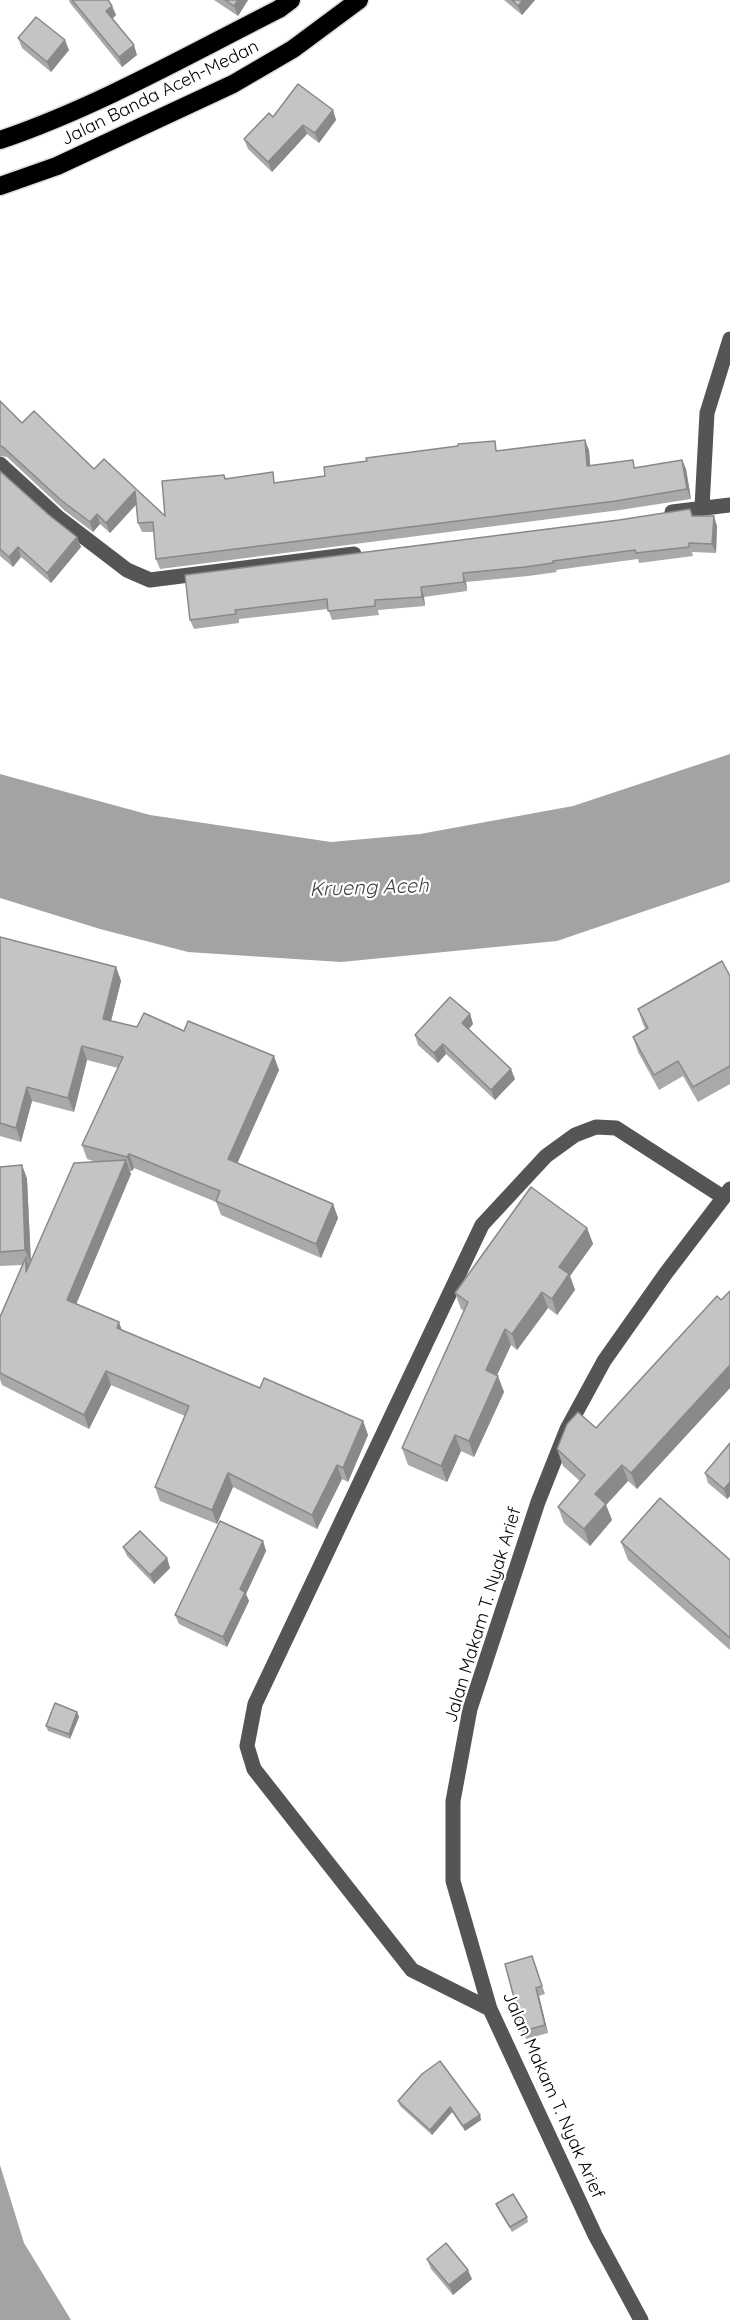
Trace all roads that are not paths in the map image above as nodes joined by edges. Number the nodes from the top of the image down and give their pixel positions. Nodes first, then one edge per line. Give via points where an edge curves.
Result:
1 (291, 0) edge
2 (359, 0) edge
3 (0, 140) edge
4 (0, 186) edge
5 (730, 339) edge
6 (0, 464) edge
7 (730, 506) edge
8 (702, 507) junction
9 (656, 515) edge
10 (374, 551) edge
11 (726, 1193) edge
12 (490, 2009) junction
13 (641, 2320) edge

1 - 3 highway, Jalan Banda Aceh-Medan via 114,92
2 - 4 highway, Jalan Banda Aceh-Medan via 293,49 233,84 57,166
5 - 8 street via 707,413
6 - 10 street via 59,518 127,570 150,580
7 - 8 street
8 - 9 street
11 - 12 street, Jalan Makam T. Nyak Arief via 604,1361 567,1428 538,1502 470,1709 453,1801 453,1881
11 - 12 street via 616,1128 596,1127 575,1135 546,1156 482,1225 255,1704 248,1746 254,1769 412,1970
12 - 13 street, Jalan Makam T. Nyak Arief via 595,2235

